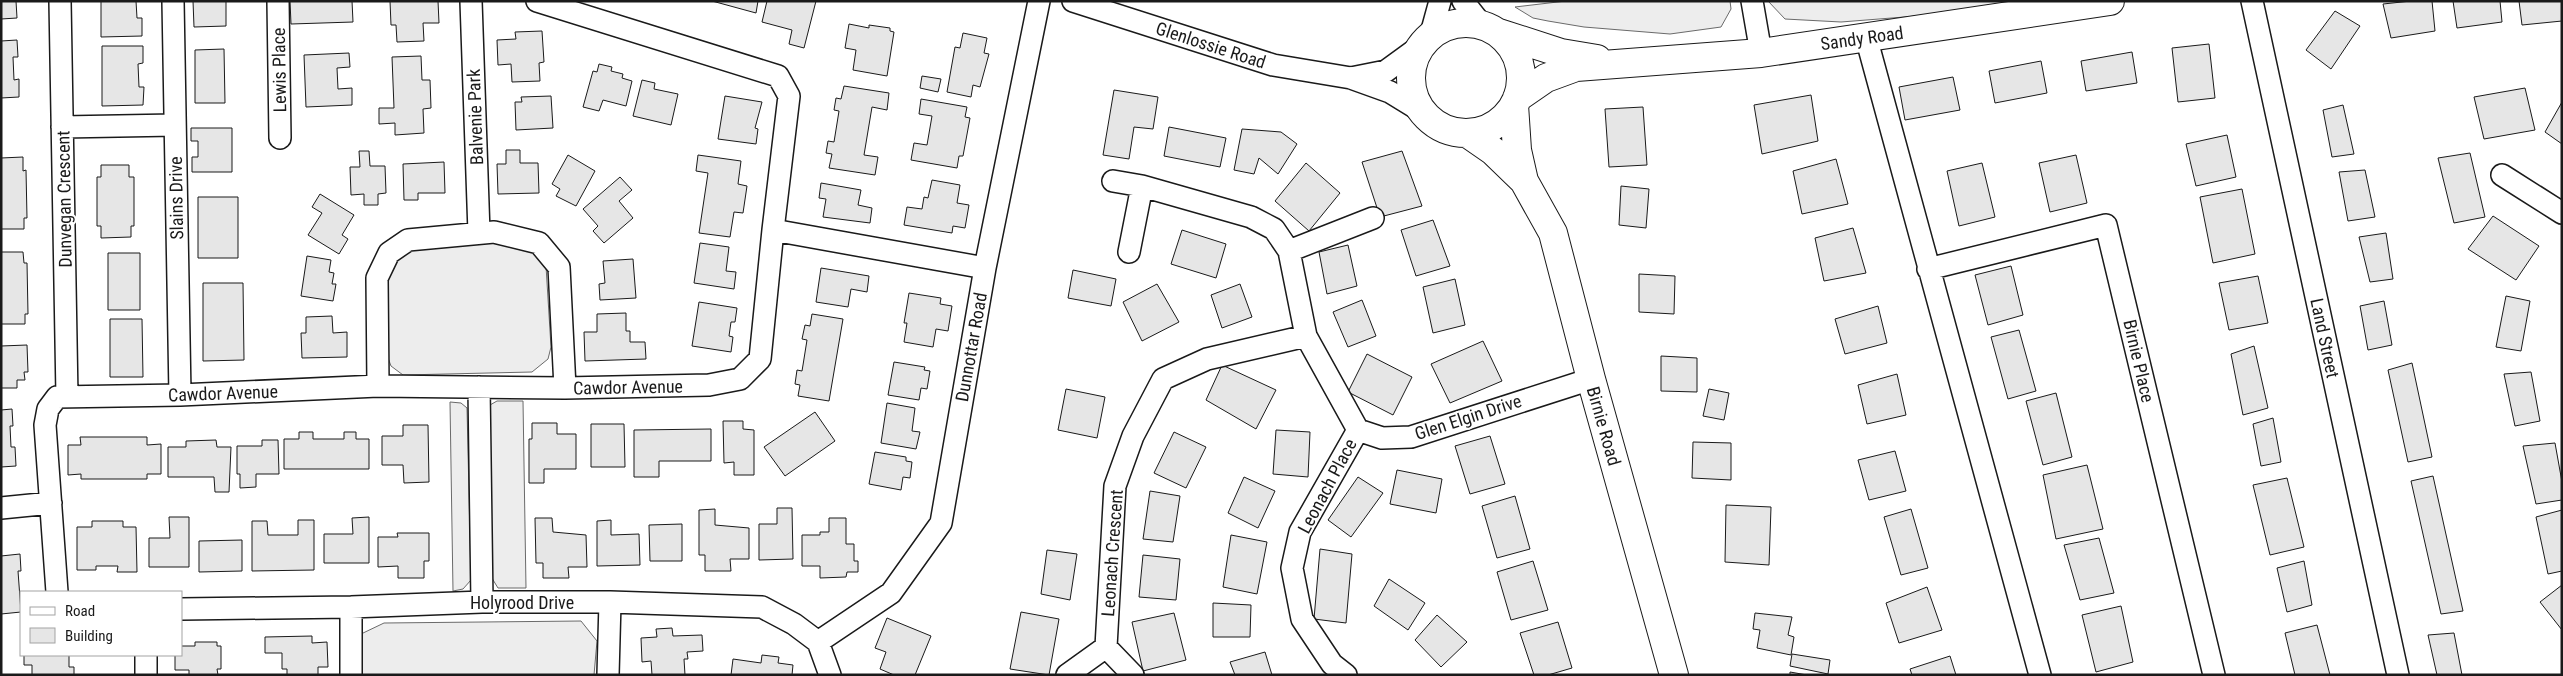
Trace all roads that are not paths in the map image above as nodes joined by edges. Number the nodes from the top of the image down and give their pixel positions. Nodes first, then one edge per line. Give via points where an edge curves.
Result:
1 (60, 1) edge
2 (173, 1) edge
3 (278, 1) edge
4 (471, 1) edge
5 (537, 1) edge
6 (1039, 1) edge
7 (1074, 1) edge
8 (1440, 1) edge
9 (1463, 1) edge
10 (1752, 1) edge
11 (2110, 1) edge
12 (2252, 1) edge
13 (1490, 29) junction
14 (1866, 37) junction
15 (1425, 41) junction
16 (1761, 53) junction
17 (1614, 62) junction
18 (1351, 78) junction
19 (1515, 102) junction
20 (1421, 111) junction
21 (175, 125) junction
22 (62, 127) junction
23 (1467, 133) junction
24 (280, 138) dead end
25 (2502, 176) dead end
26 (1112, 181) dead end
27 (1524, 181) junction
28 (1142, 186) junction
29 (2562, 213) edge
30 (1373, 218) dead end
31 (773, 230) junction
32 (479, 233) junction
33 (1288, 251) junction
34 (1129, 252) dead end
35 (985, 268) junction
36 (1928, 268) junction
37 (1306, 336) junction
38 (1590, 379) junction
39 (378, 386) junction
40 (479, 387) junction
41 (565, 388) junction
42 (180, 395) junction
43 (66, 397) junction
44 (1358, 430) junction
45 (51, 503) junction
46 (1, 508) edge
47 (57, 591) edge
48 (482, 602) junction
49 (610, 602) junction
50 (351, 607) junction
51 (182, 609) edge
52 (818, 642) junction
53 (1106, 647) junction
54 (146, 656) edge
55 (146, 675) edge
56 (351, 675) edge
57 (608, 675) edge
58 (830, 675) edge
59 (1067, 675) edge
60 (1133, 675) edge
61 (1346, 675) edge
62 (1674, 675) edge
63 (2040, 675) edge
64 (2214, 675) edge
65 (2398, 675) edge

1 - 22 street, Dunvegan Crescent
2 - 21 street, Slains Drive
3 - 24 street, Lewis Place
4 - 32 street, Balvenie Park
5 - 31 street, Cawdor Avenue via 778,76 789,96
6 - 35 street, Dunnottar Road
7 - 18 street, Glenlossie Road via 1273,65
8 - 15 street
9 - 13 street
10 - 16 street
11 - 14 street, Sandy Road
12 - 65 street, Land Street
13 - 15 street via 1462,22 1445,26
13 - 17 street, Sandy Road via 1561,53
13 - 19 street via 1512,47 1520,64 1520,90
14 - 16 street, Sandy Road
14 - 36 street
15 - 18 street, Glenlossie Road via 1386,71
15 - 20 street via 1412,63 1410,80 1413,96
16 - 17 street, Sandy Road
17 - 19 street, Sandy Road via 1576,67 1546,78
18 - 20 street, Glenlossie Road via 1390,92
19 - 23 street via 1504,119 1490,128
19 - 27 street, Birnie Road via 1517,150
20 - 23 street via 1447,130
21 - 22 street
21 - 42 street, Slains Drive
22 - 43 street, Dunvegan Crescent
23 - 27 street, Birnie Road via 1493,151
25 - 29 street
26 - 28 street
27 - 38 street, Birnie Road via 1554,233
28 - 33 street via 1251,217 1274,229
28 - 34 street
30 - 33 street
31 - 35 street
31 - 41 street, Cawdor Avenue via 760,359 740,378 709,385
32 - 39 street via 408,240 389,253 377,278
32 - 41 street via 494,232 539,242 559,267
33 - 37 street
35 - 52 street, Dunnottar Road via 941,523 891,593
36 - 63 street
36 - 64 street, Birnie Place via 2106,225
37 - 44 street
37 - 53 street, Leonach Crescent via 1207,359 1163,378 1133,436 1115,486
38 - 44 street, Glen Elgin Drive via 1411,437 1382,438
38 - 62 street, Birnie Road
39 - 40 street, Cawdor Avenue
39 - 42 street, Cawdor Avenue
40 - 41 street, Cawdor Avenue
40 - 48 street
42 - 43 street, Cawdor Avenue
43 - 45 street via 58,398 48,409 45,425
44 - 61 street, Leonach Place via 1300,532 1292,568 1302,619 1332,664
45 - 46 street
45 - 47 street
48 - 49 street, Holyrood Drive
48 - 50 street, Holyrood Drive
49 - 52 street, Holyrood Drive via 762,607 794,624
49 - 57 street
50 - 51 street, Holyrood Drive
50 - 56 street
52 - 58 street
53 - 59 street
53 - 60 street
54 - 55 street

